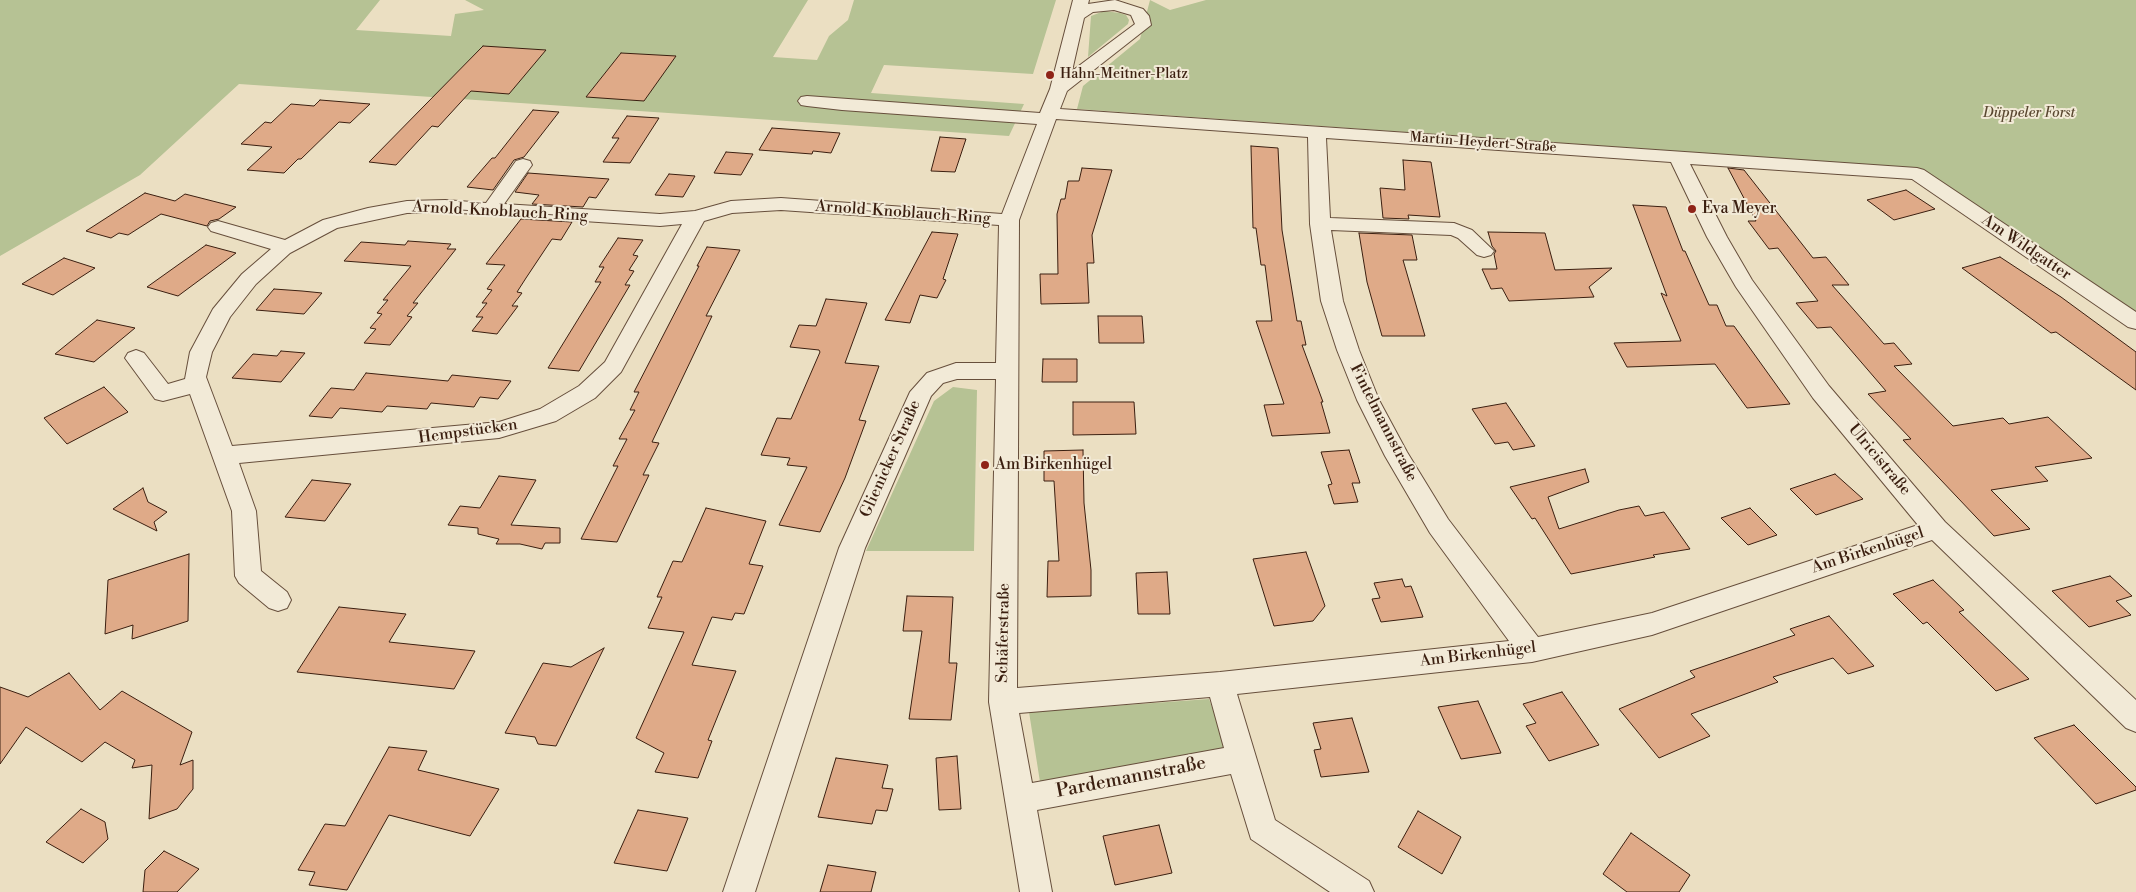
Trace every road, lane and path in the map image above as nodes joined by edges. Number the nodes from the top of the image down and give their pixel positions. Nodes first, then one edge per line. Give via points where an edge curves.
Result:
1 (1081, 0) edge
2 (1077, 16) junction
3 (1059, 89) junction
4 (807, 101) dead end
5 (1048, 116) junction
6 (1317, 132) junction
7 (1678, 157) junction
8 (523, 165) dead end
9 (1917, 174) joint
10 (491, 209) junction
11 (696, 218) junction
12 (1009, 220) junction
13 (1320, 224) junction
14 (218, 227) dead end
15 (288, 246) junction
16 (1484, 251) dead end
17 (2136, 322) edge
18 (136, 358) dead end
19 (1007, 371) junction
20 (197, 384) junction
21 (224, 456) junction
22 (1936, 528) junction
23 (278, 600) dead end
24 (1532, 650) junction
25 (1220, 684) junction
26 (1003, 702) junction
27 (2136, 719) edge
28 (1242, 758) junction
29 (1020, 799) junction
30 (740, 892) edge
31 (1036, 892) edge
32 (1358, 892) edge

1 - 2 street
2 - 3 street
2 - 3 street via 1089,8 1115,5 1137,12 1142,16 1143,24
3 - 5 street
4 - 5 street, Martin-Heydert-Straße
5 - 6 street, Martin-Heydert-Straße
5 - 12 street
6 - 7 street, Martin-Heydert-Straße
6 - 13 street, Fintelmannstraße
7 - 9 street, Martin-Heydert-Straße
7 - 22 street, Ulricistraße via 1716,237 1743,282 1821,392
8 - 10 street
9 - 17 street, Am Wildgatter
10 - 11 street, Arnold-Knoblauch-Ring via 660,220
10 - 15 street, Arnold-Knoblauch-Ring via 407,207 368,214 330,224
11 - 12 street, Arnold-Knoblauch-Ring via 731,207 781,204
11 - 21 street, Hempstücken via 613,367 587,392 562,408 525,424 499,430
12 - 19 street
13 - 16 street via 1454,229
13 - 24 street, Fintelmannstraße via 1332,301 1372,408 1438,526
14 - 15 street
15 - 20 street, Arnold-Knoblauch-Ring via 249,279 221,314 201,352 195,377
18 - 20 street via 163,393
19 - 26 street, Schäferstraße
19 - 30 street, Glienicker Straße via 956,372 935,378 921,392 852,548
20 - 21 street, Arnold-Knoblauch-Ring
21 - 23 street, Arnold-Knoblauch-Ring via 244,511 248,576
22 - 24 street, Am Birkenhügel via 1652,624
22 - 27 street, Ulricistraße
24 - 25 street, Am Birkenhügel
25 - 26 street, Am Birkenhügel
25 - 28 street
26 - 29 street, Schäferstraße
28 - 29 street, Pardemannstraße
28 - 32 street via 1262,829
29 - 31 street, Schäferstraße

